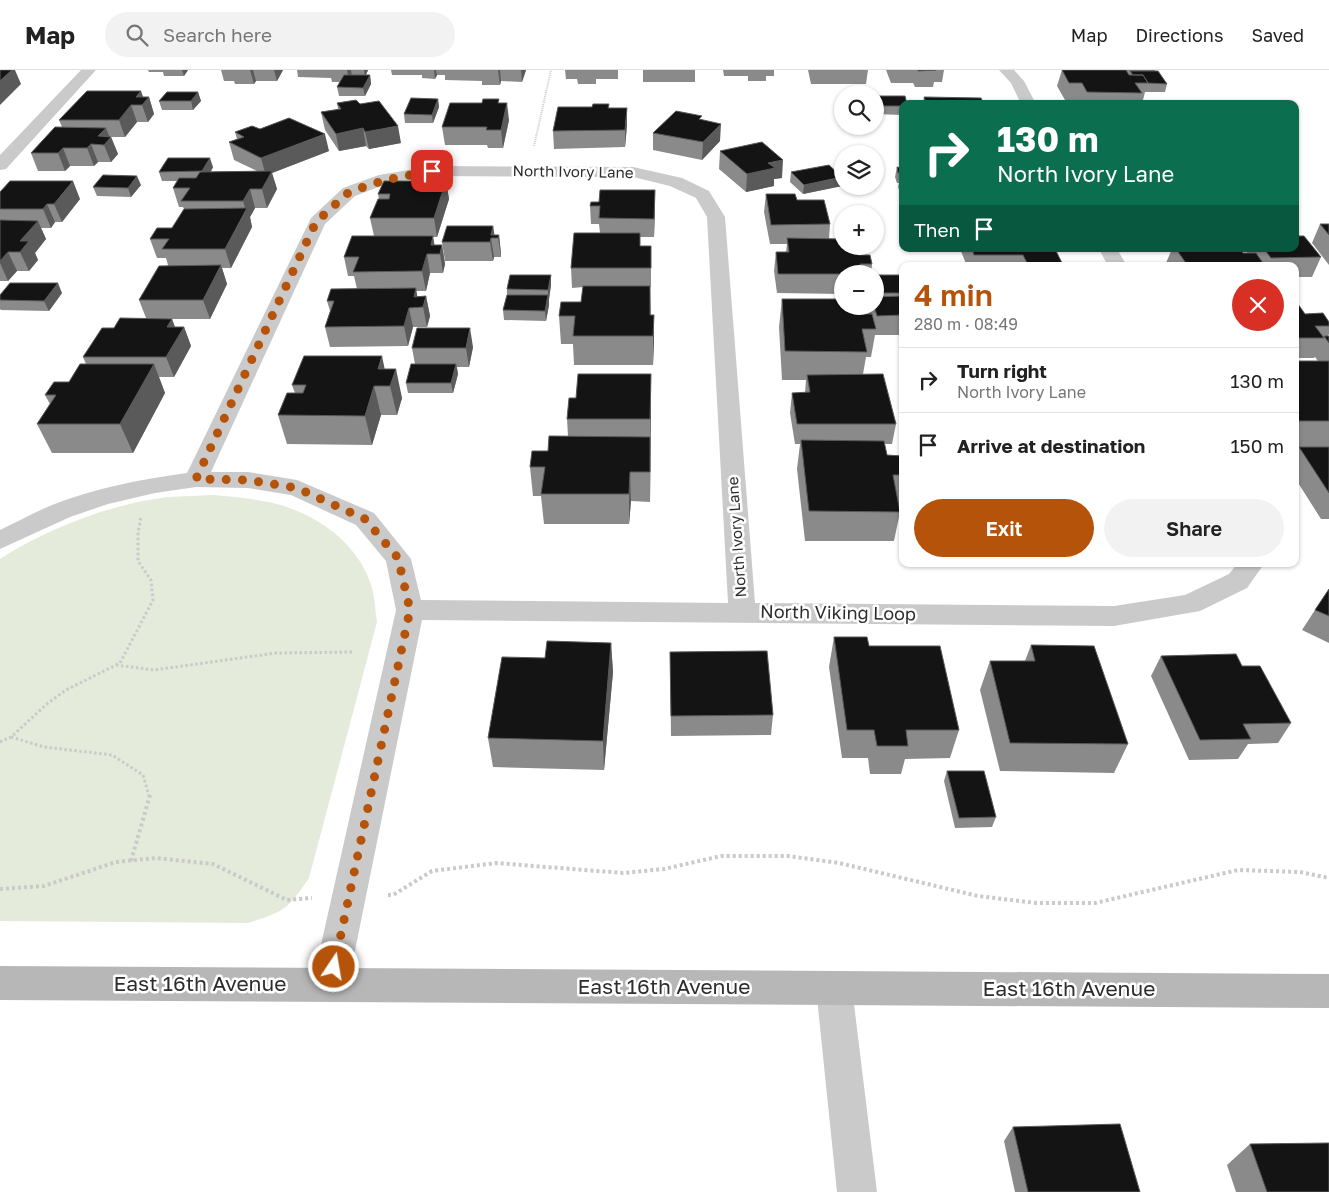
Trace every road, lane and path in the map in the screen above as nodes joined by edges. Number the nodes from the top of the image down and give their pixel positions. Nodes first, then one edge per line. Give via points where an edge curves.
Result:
1 (89, 70) edge
2 (551, 70) edge
3 (1006, 70) edge
4 (1027, 100) edge
5 (532, 152) dead end
6 (0, 165) edge
7 (196, 479) junction
8 (142, 511) dead end
9 (0, 540) edge
10 (1248, 567) edge
11 (410, 610) junction
12 (742, 612) junction
13 (354, 652) dead end
14 (116, 665) junction
15 (11, 737) junction
16 (0, 742) edge
17 (131, 861) junction
18 (1329, 878) edge
19 (0, 890) edge
20 (393, 895) dead end
21 (287, 900) dead end
22 (0, 983) edge
23 (330, 985) junction
24 (834, 988) junction
25 (1329, 991) edge
26 (857, 1192) edge

1 - 6 street
2 - 5 path
3 - 4 street via 1017,81
7 - 9 street via 130,489 102,497 61,511
7 - 11 street via 248,480 297,488 365,519 398,558
7 - 12 street, North Ivory Lane via 316,222 349,192 385,180 432,171 633,172 668,180 703,194 716,217
8 - 14 path via 138,561 151,580 153,600
10 - 12 street, North Viking Loop via 1238,580 1190,604 1114,616
11 - 12 street, North Viking Loop
11 - 23 street
13 - 14 path via 268,653 153,672
14 - 15 path via 66,690
15 - 16 path
15 - 17 path via 44,747 112,755 143,775 150,794
17 - 19 path via 116,862 44,886
17 - 21 path via 156,858 213,864
18 - 20 path via 1300,872 1238,870 1095,903 1036,903 978,896 839,863 788,856 721,856 664,869 623,873 496,863 432,871
22 - 23 street, East 16th Avenue
23 - 24 street, East 16th Avenue
24 - 25 street, East 16th Avenue
24 - 26 street

